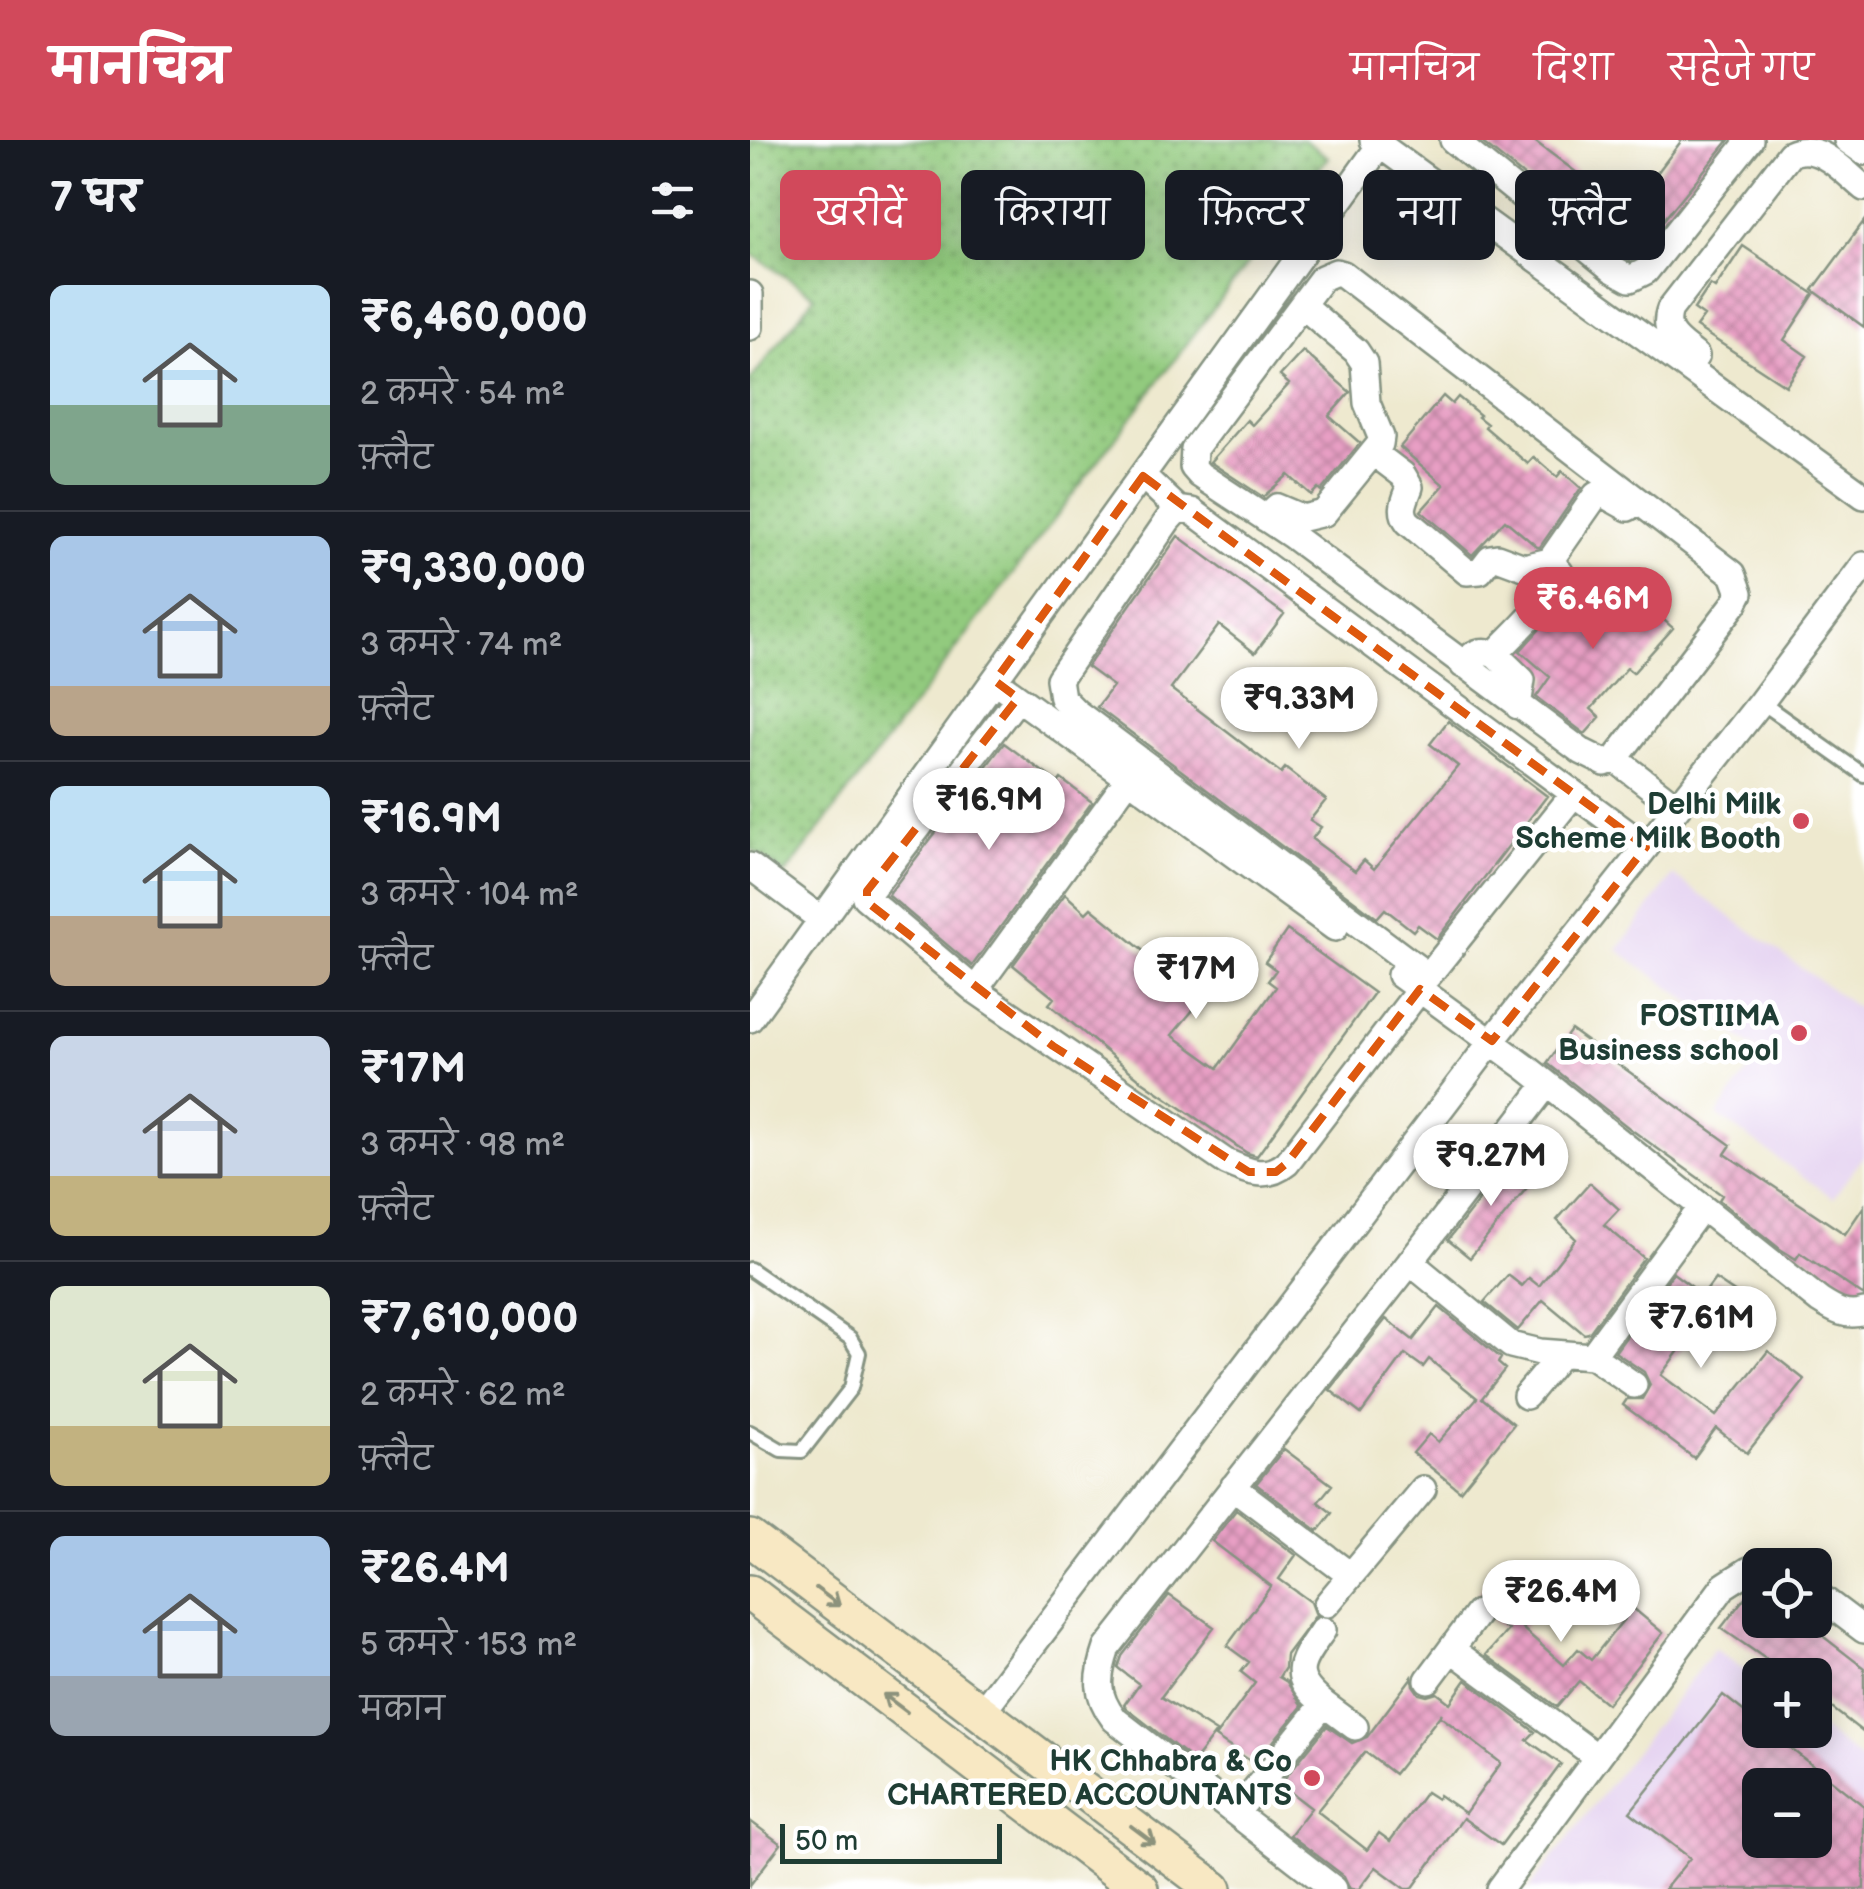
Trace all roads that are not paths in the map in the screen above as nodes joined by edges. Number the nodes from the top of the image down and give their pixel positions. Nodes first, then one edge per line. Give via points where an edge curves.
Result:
1 (1453, 140) edge
2 (1750, 140) edge
3 (1847, 140) edge
4 (1377, 143) edge
5 (1864, 152) edge
6 (1864, 188) edge
7 (750, 294) edge
8 (1302, 304) junction
9 (750, 327) edge
10 (1659, 334) junction
11 (1763, 408) dead end
12 (1374, 453) junction
13 (1143, 476) junction
14 (1864, 496) edge
15 (1637, 500) junction
16 (1178, 509) junction
17 (1266, 518) junction
18 (1550, 562) junction
19 (1864, 565) edge
20 (1495, 654) junction
21 (1463, 665) junction
22 (996, 682) junction
23 (1018, 698) junction
24 (1762, 702) junction
25 (1518, 706) junction
26 (1615, 759) junction
27 (1864, 775) edge
28 (1129, 778) junction
29 (1573, 795) junction
30 (1678, 807) junction
31 (1646, 847) junction
32 (750, 866) edge
33 (822, 920) junction
34 (975, 990) junction
35 (1420, 990) junction
36 (750, 1019) edge
37 (1492, 1042) junction
38 (1546, 1084) junction
39 (1702, 1207) junction
40 (1410, 1262) junction
41 (750, 1269) edge
42 (1864, 1312) edge
43 (1560, 1354) junction
44 (1592, 1356) junction
45 (1634, 1385) dead end
46 (1526, 1396) dead end
47 (750, 1432) edge
48 (1233, 1487) junction
49 (1423, 1489) dead end
50 (750, 1538) edge
51 (1350, 1574) junction
52 (1742, 1574) edge
53 (750, 1593) edge
54 (1327, 1604) dead end
55 (1832, 1606) edge
56 (1478, 1613) dead end
57 (1323, 1630) dead end
58 (1864, 1630) edge
59 (1451, 1649) junction
60 (1428, 1680) dead end
61 (1324, 1704) junction
62 (982, 1713) junction
63 (1355, 1727) dead end
64 (1597, 1757) junction
65 (1236, 1813) junction
66 (1140, 1889) edge
67 (1214, 1889) edge
68 (1334, 1889) edge
69 (1500, 1889) edge

1 - 2 street via 1630,279 1646,271
3 - 5 street
4 - 10 street
4 - 13 street
6 - 10 street via 1822,155 1806,149 1790,154 1670,310
7 - 9 street
8 - 12 street via 1364,362 1368,403 1381,438
8 - 15 street via 1322,278 1343,274
8 - 17 street via 1192,459 1200,475
10 - 11 street
10 - 14 street
12 - 17 street via 1324,513 1303,518 1277,507
12 - 18 street via 1410,487 1402,514 1408,522 1467,572 1480,571 1490,558 1524,567
13 - 16 street
13 - 22 street
15 - 18 street via 1627,508 1596,496
15 - 26 street via 1734,574 1740,593
16 - 29 street via 1201,515
16 - 29 street via 1066,666 1059,680 1062,698 1428,976
17 - 21 street
18 - 20 street via 1560,572 1556,586
19 - 24 street
20 - 21 street via 1480,651
20 - 25 street via 1522,680
21 - 25 street
22 - 23 street
22 - 33 street
23 - 28 street
23 - 34 street via 864,897
24 - 27 lane
24 - 30 street
25 - 26 street via 1594,759
26 - 30 street
28 - 34 street
28 - 35 street
29 - 31 street
30 - 31 street
31 - 37 street
32 - 33 street
33 - 36 street
34 - 35 street via 1226,1162 1265,1174 1288,1164
35 - 37 street
37 - 38 street
37 - 62 street
38 - 39 street
38 - 40 street
39 - 42 street via 1820,1301 1838,1312
39 - 44 street
40 - 43 street via 1511,1344
40 - 48 street
41 - 47 lane via 850,1338 859,1354 851,1388 802,1451 781,1450
43 - 44 street
43 - 46 street
44 - 45 street
48 - 51 street
48 - 65 street via 1106,1648 1098,1675 1100,1702 1114,1720
49 - 51 street
50 -> 62 street
51 - 54 street
52 - 64 street via 1724,1586
66 -> 53 street
55 - 58 street
56 - 59 street
57 - 61 street via 1300,1671
59 - 60 street
59 - 64 street
61 - 63 street
61 - 65 street
62 -> 67 street
64 - 69 street
65 - 68 street

